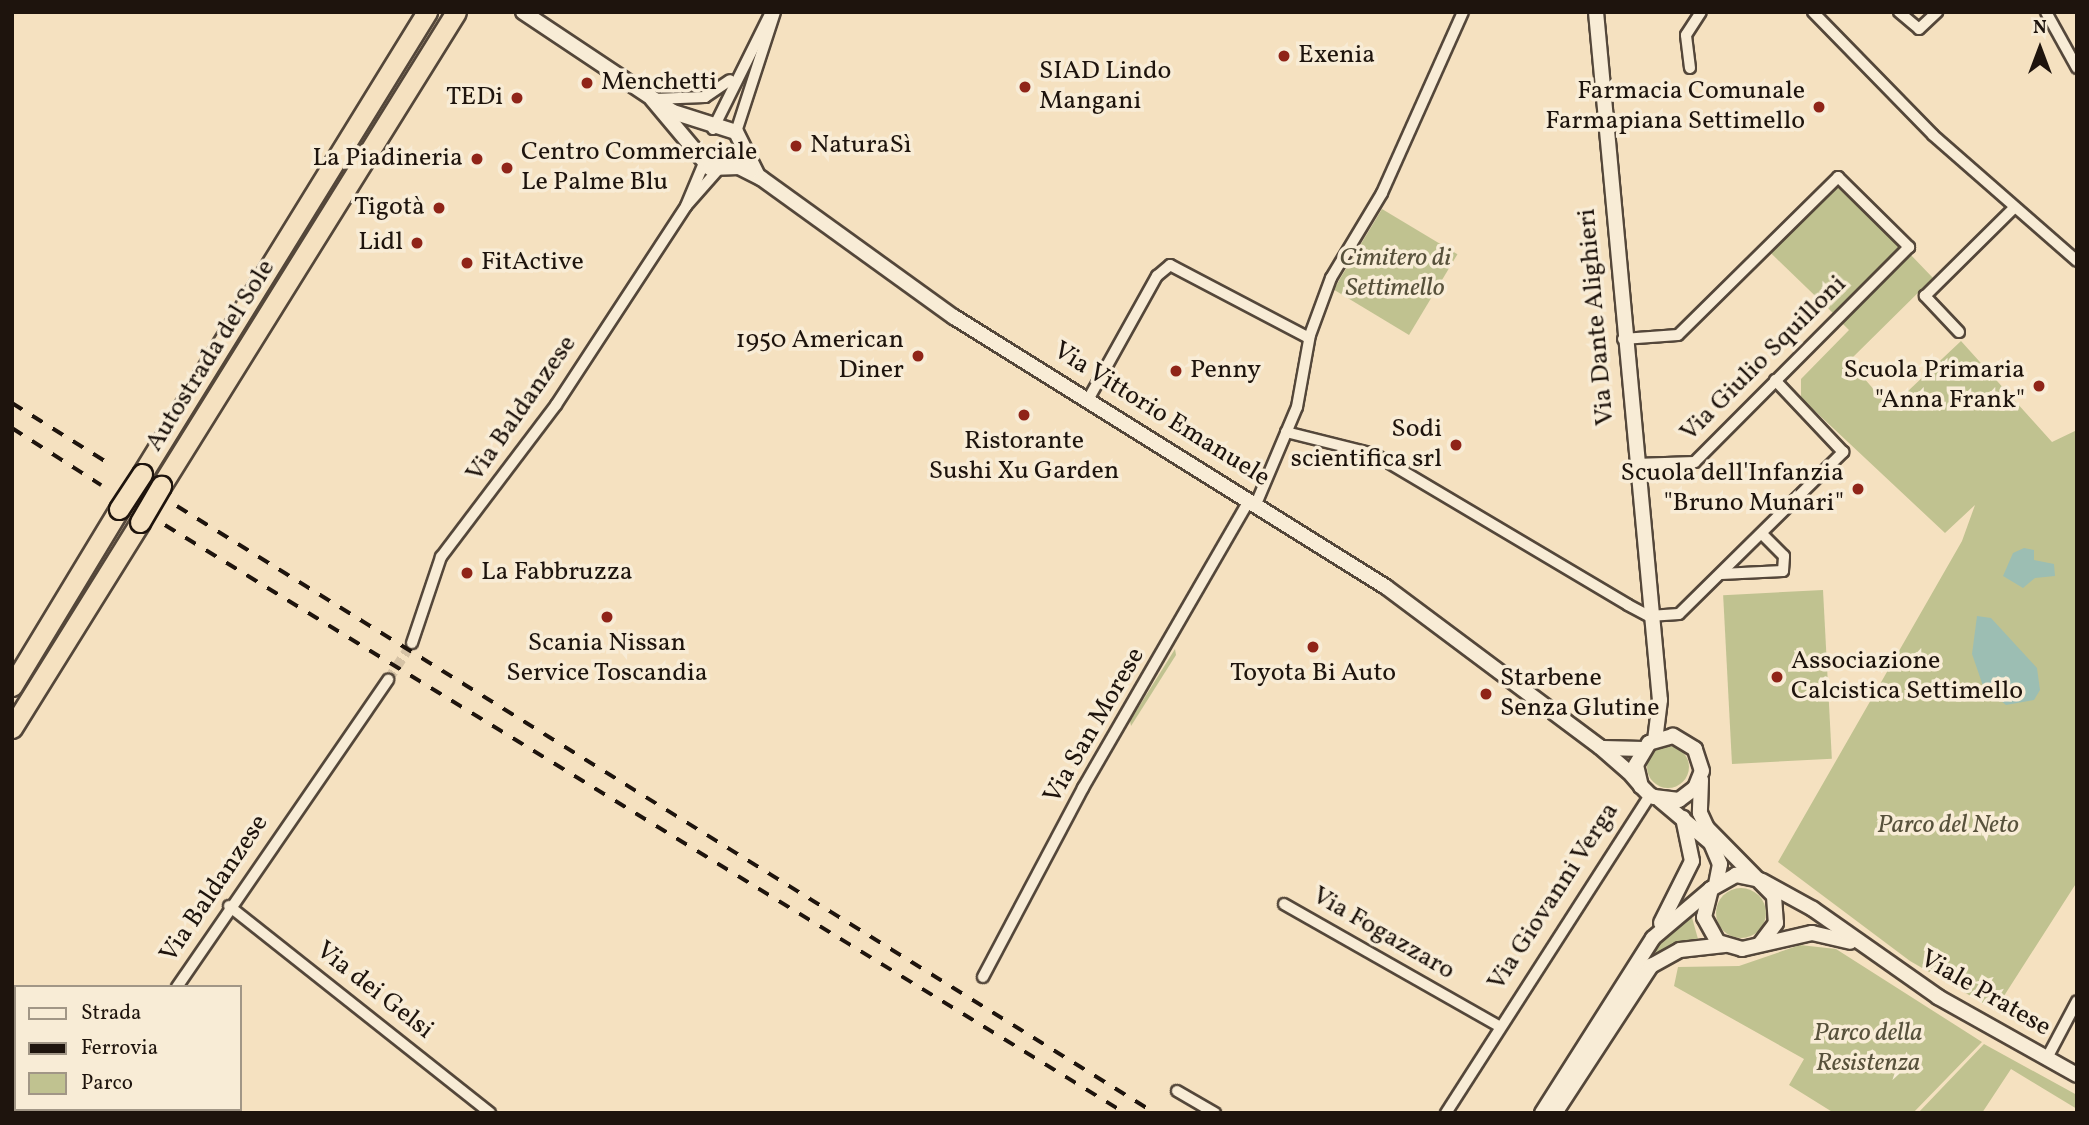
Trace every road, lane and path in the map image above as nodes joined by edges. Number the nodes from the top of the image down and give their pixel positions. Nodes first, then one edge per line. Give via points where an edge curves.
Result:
1 (426, 12) edge
2 (456, 12) edge
3 (523, 12) edge
4 (773, 12) edge
5 (1463, 12) edge
6 (1596, 12) edge
7 (1702, 12) edge
8 (1899, 12) edge
9 (1937, 12) edge
10 (2046, 12) edge
11 (1818, 14) edge
12 (1690, 68) dead end
13 (2077, 68) edge
14 (737, 73) junction
15 (652, 99) junction
16 (713, 129) junction
17 (736, 132) junction
18 (744, 150) junction
19 (702, 157) junction
20 (734, 168) junction
21 (717, 171) junction
22 (761, 178) junction
23 (686, 206) junction
24 (2012, 209) junction
25 (2077, 261) edge
26 (1959, 332) dead end
27 (1309, 338) junction
28 (1623, 339) junction
29 (1775, 380) junction
30 (1089, 398) junction
31 (1286, 432) junction
32 (1635, 464) junction
33 (1253, 502) junction
34 (1762, 534) junction
35 (1721, 574) junction
36 (1649, 616) junction
37 (412, 643) tunnel mouth
38 (388, 680) tunnel mouth
39 (12, 686) edge
40 (1660, 700) junction
41 (12, 728) edge
42 (1655, 739) junction
43 (1682, 739) junction
44 (1600, 747) junction
45 (1643, 748) junction
46 (1702, 771) junction
47 (1650, 793) junction
48 (1683, 818) junction
49 (1761, 881) junction
50 (1714, 886) junction
51 (1284, 904) dead end
52 (229, 906) junction
53 (1653, 938) junction
54 (1759, 944) junction
55 (1725, 945) junction
56 (1870, 952) junction
57 (984, 977) dead end
58 (178, 985) edge
59 (2077, 1001) edge
60 (1497, 1025) junction
61 (2047, 1058) junction
62 (2077, 1075) edge
63 (1177, 1091) dead end
64 (490, 1113) edge
65 (1215, 1113) edge
66 (1446, 1113) edge
67 (1542, 1113) edge
68 (1555, 1113) edge

1 - 39 highway, Autostrada del Sole, bridge
2 - 41 highway, Autostrada del Sole, bridge
3 - 15 main road
4 - 14 street
4 - 17 street
5 - 27 street, Via San Morese via 1382,193 1331,278
6 - 28 main road, Via Dante Alighieri
7 - 12 street via 1686,35
8 - 9 street via 1919,29
10 - 13 street
11 - 24 street
14 - 15 street via 705,97
14 - 16 street
15 - 16 main road
15 - 19 main road
16 - 17 main road
16 - 19 main road
17 - 18 main road, Via Vittorio Emanuele
18 - 20 main road
18 - 22 main road, Via Vittorio Emanuele
19 - 21 main road
19 - 23 street, Via Baldanzese
20 - 21 main road
20 - 22 main road, Via Vittorio Emanuele
21 - 23 street, Via Baldanzese
22 - 30 main road, Via Vittorio Emanuele via 944,310
23 - 37 street, Via Baldanzese via 534,439 442,557
24 - 25 street
24 - 26 street via 1925,296
27 - 30 street via 1170,265 1157,276
27 - 31 street, Via San Morese via 1306,378
28 - 29 street, Via Giulio Squilloni via 1678,335 1838,177 1909,247
28 - 32 main road, Via Dante Alighieri
29 - 32 street, Via Giulio Squilloni via 1695,462
29 - 34 street via 1843,452
30 - 33 main road, Via Vittorio Emanuele
31 - 33 street, Via San Morese
31 - 36 street via 1374,454
32 - 36 main road, Via Dante Alighieri
33 - 44 main road, Via Vittorio Emanuele via 1386,587
33 - 57 street, Via San Morese via 1083,788
34 - 35 street
34 - 35 street via 1784,556 1783,571
35 - 36 street via 1683,612
36 - 40 main road, Via Dante Alighieri
38 - 52 street, Via Baldanzese
40 - 42 main road, Via Dante Alighieri
40 - 43 main road, Via Dante Alighieri
42 - 43 main road
42 - 45 main road
43 - 46 main road via 1699,755
44 - 45 main road
44 - 47 main road, Via Vittorio Emanuele
45 - 47 main road via 1636,765
46 - 47 main road via 1688,795
46 - 49 main road, Viale Pratese via 1701,818
47 - 48 main road
47 - 60 street, Via Giovanni Verga
48 - 50 main road via 1717,852
48 - 53 main road via 1692,861
49 - 50 main road, Viale Pratese via 1736,875
49 - 54 main road, Viale Pratese via 1778,914
49 - 56 main road, Viale Pratese via 1813,909
50 - 53 main road
50 - 55 main road via 1704,917
51 - 60 street, Via Fogazzaro
52 - 58 street, Via Baldanzese
52 - 64 street, Via dei Gelsi
53 - 67 main road
54 - 55 main road, Viale Pratese
54 - 56 main road, Viale Pratese via 1812,933
55 - 68 main road, Viale Pratese via 1680,950 1651,966
56 - 61 main road, Viale Pratese
59 - 61 street
60 - 66 street, Via Giovanni Verga
61 - 62 main road, Viale Pratese
63 - 65 street

